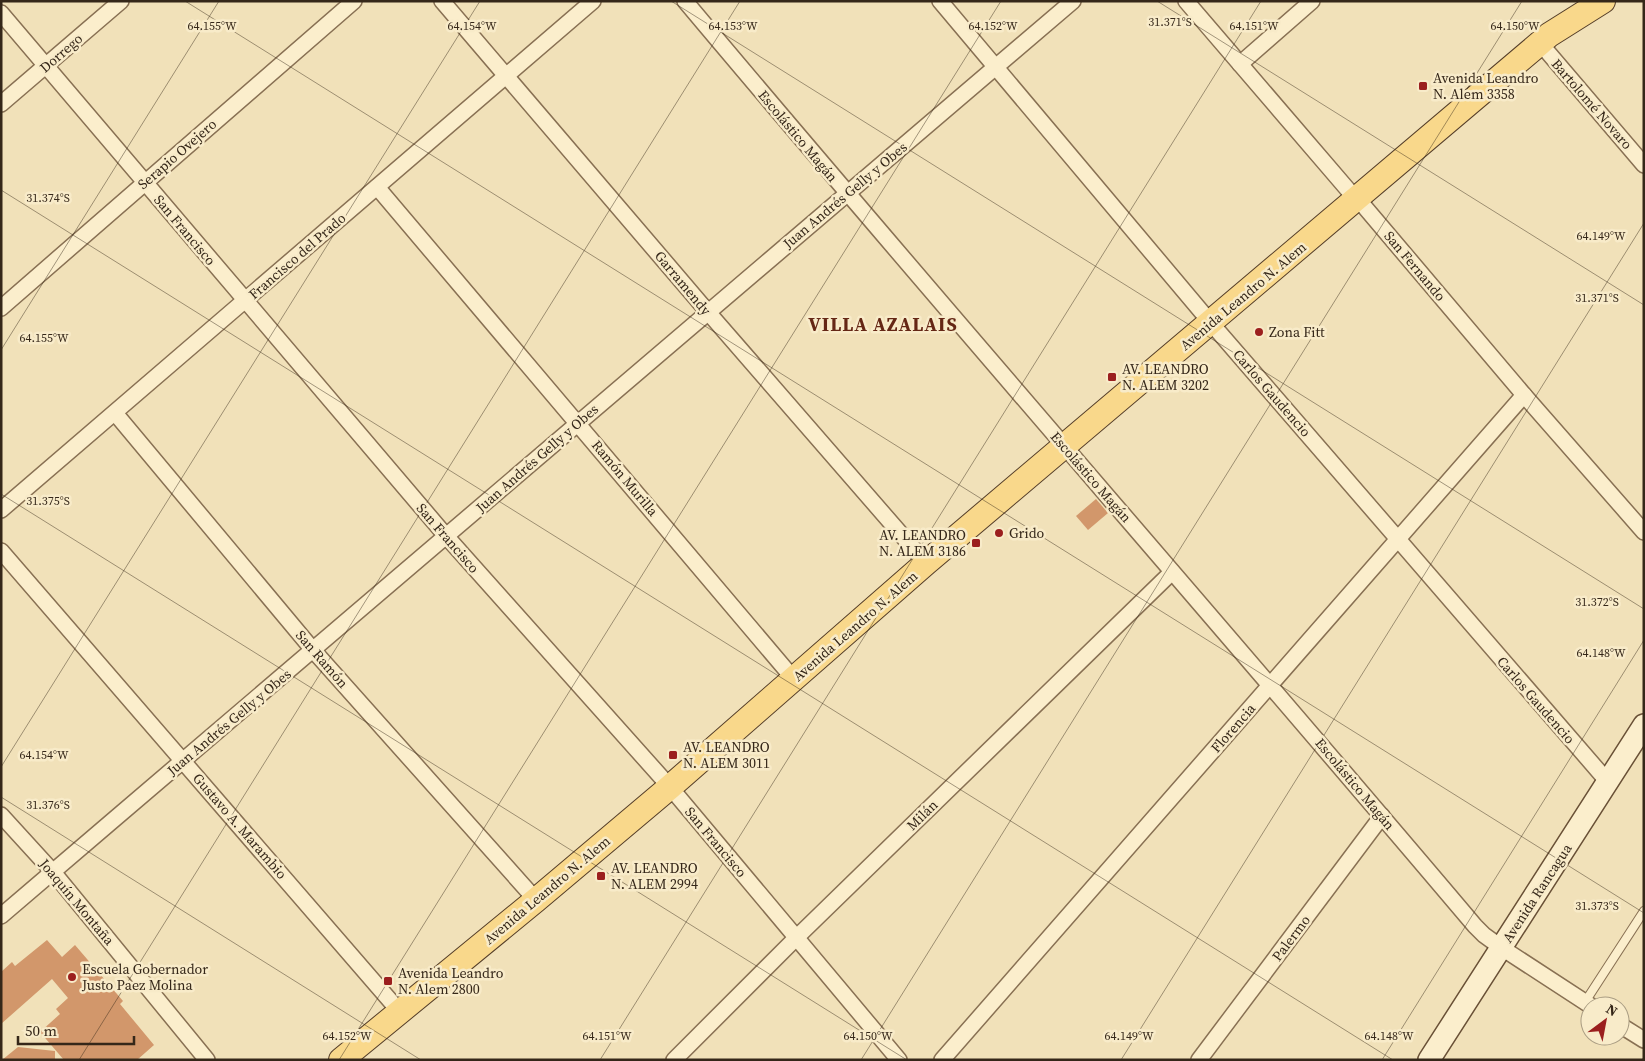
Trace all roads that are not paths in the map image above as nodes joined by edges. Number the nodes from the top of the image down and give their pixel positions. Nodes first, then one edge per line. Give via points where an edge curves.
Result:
1 (121, 1) edge
2 (354, 1) edge
3 (442, 1) edge
4 (593, 1) edge
5 (685, 1) edge
6 (940, 1) edge
7 (1073, 1) edge
8 (1186, 1) edge
9 (1312, 1) edge
10 (1578, 1) edge
11 (1603, 1) edge
12 (1, 13) edge
13 (1545, 39) junction
14 (1240, 64) junction
15 (46, 66) junction
16 (996, 66) junction
17 (506, 75) junction
18 (1, 104) edge
19 (1644, 165) edge
20 (145, 182) junction
21 (377, 186) junction
22 (847, 194) junction
23 (1357, 199) junction
24 (245, 301) junction
25 (1, 308) edge
26 (707, 311) junction
27 (1212, 323) junction
28 (1524, 395) junction
29 (115, 413) junction
30 (578, 423) junction
31 (1065, 447) junction
32 (1, 510) edge
33 (1644, 532) edge
34 (446, 536) junction
35 (1398, 540) junction
36 (1, 551) edge
37 (926, 563) junction
38 (1172, 572) junction
39 (313, 650) junction
40 (796, 677) junction
41 (1270, 685) junction
42 (1644, 725) edge
43 (183, 760) junction
44 (1608, 782) junction
45 (670, 787) junction
46 (1, 815) edge
47 (1382, 816) junction
48 (53, 872) junction
49 (536, 900) junction
50 (1644, 911) edge
51 (1, 916) edge
52 (797, 937) junction
53 (1502, 948) junction
54 (1593, 996) edge
55 (1580, 999) edge
56 (400, 1012) junction
57 (1630, 1031) edge
58 (1644, 1040) edge
59 (207, 1060) edge
60 (341, 1060) edge
61 (674, 1060) edge
62 (899, 1060) edge
63 (942, 1060) edge
64 (1199, 1060) edge
65 (1429, 1060) edge

1 - 15 street, Dorrego
2 - 20 street, Serapio Ovejero
3 - 17 street, Garramendy
4 - 17 street, Francisco del Prado
5 - 22 street, Escolástico Magán
6 - 16 street, Carlos Gaudencio
7 - 16 street, Juan Andrés Gelly y Obes
8 - 14 street, San Fernando
9 - 14 street
10 - 13 main road, Avenida Leandro N. Alem
11 - 13 main road, Avenida Leandro N. Alem
12 - 15 street, San Francisco
13 - 19 street, Bartolomé Novaro
13 - 23 main road, Avenida Leandro N. Alem
14 - 23 street, San Fernando
15 - 18 street, Dorrego
15 - 20 street, San Francisco
16 - 22 street, Juan Andrés Gelly y Obes
16 - 27 street, Carlos Gaudencio
17 - 21 street, Francisco del Prado
17 - 26 street, Garramendy
20 - 24 street, San Francisco
20 - 25 street, Serapio Ovejero
21 - 24 street, Francisco del Prado
21 - 30 street, Ramón Murilla
22 - 26 street, Juan Andrés Gelly y Obes
22 - 31 street, Escolástico Magán
23 - 27 main road, Avenida Leandro N. Alem
23 - 28 street, San Fernando
24 - 29 street, Francisco del Prado
24 - 34 street, San Francisco
26 - 30 street, Juan Andrés Gelly y Obes
26 - 37 street, Garramendy
27 - 31 main road, Avenida Leandro N. Alem
27 - 35 street, Carlos Gaudencio
28 - 33 street, San Fernando
28 - 35 street, Florencia
29 - 32 street, Francisco del Prado
29 - 39 street, San Ramón
30 - 34 street, Juan Andrés Gelly y Obes
30 - 40 street, Ramón Murilla via 787,671
31 - 37 main road, Avenida Leandro N. Alem
31 - 38 street, Escolástico Magán
34 - 39 street, Juan Andrés Gelly y Obes
34 - 45 street, San Francisco
35 - 41 street, Florencia
35 - 44 street, Carlos Gaudencio
36 - 43 street, Gustavo A. Marambio
37 - 40 main road, Avenida Leandro N. Alem
38 - 41 street, Escolástico Magán
38 - 52 street, Milán
39 - 43 street, Juan Andrés Gelly y Obes
39 - 49 street, San Ramón
40 - 45 main road, Avenida Leandro N. Alem
41 - 47 street, Escolástico Magán
41 - 63 street, Florencia
42 - 44 main road, Avenida Rancagua
43 - 48 street, Juan Andrés Gelly y Obes
43 - 56 street, Gustavo A. Marambio
44 - 53 main road, Avenida Rancagua
45 - 49 main road, Avenida Leandro N. Alem
45 - 52 street, San Francisco
46 - 48 street, Joaquín Montaña
47 - 53 street, Escolástico Magán via 1475,926
47 - 64 street, Palermo
48 - 51 street, Juan Andrés Gelly y Obes
48 - 59 street, Joaquín Montaña
49 - 56 main road, Avenida Leandro N. Alem
50 - 54 lane
52 - 61 street, Milán
52 - 62 street, San Francisco
53 - 55 street, Escolástico Magán
53 - 65 main road, Avenida Rancagua
56 - 60 main road, Avenida Leandro N. Alem
57 - 58 street

